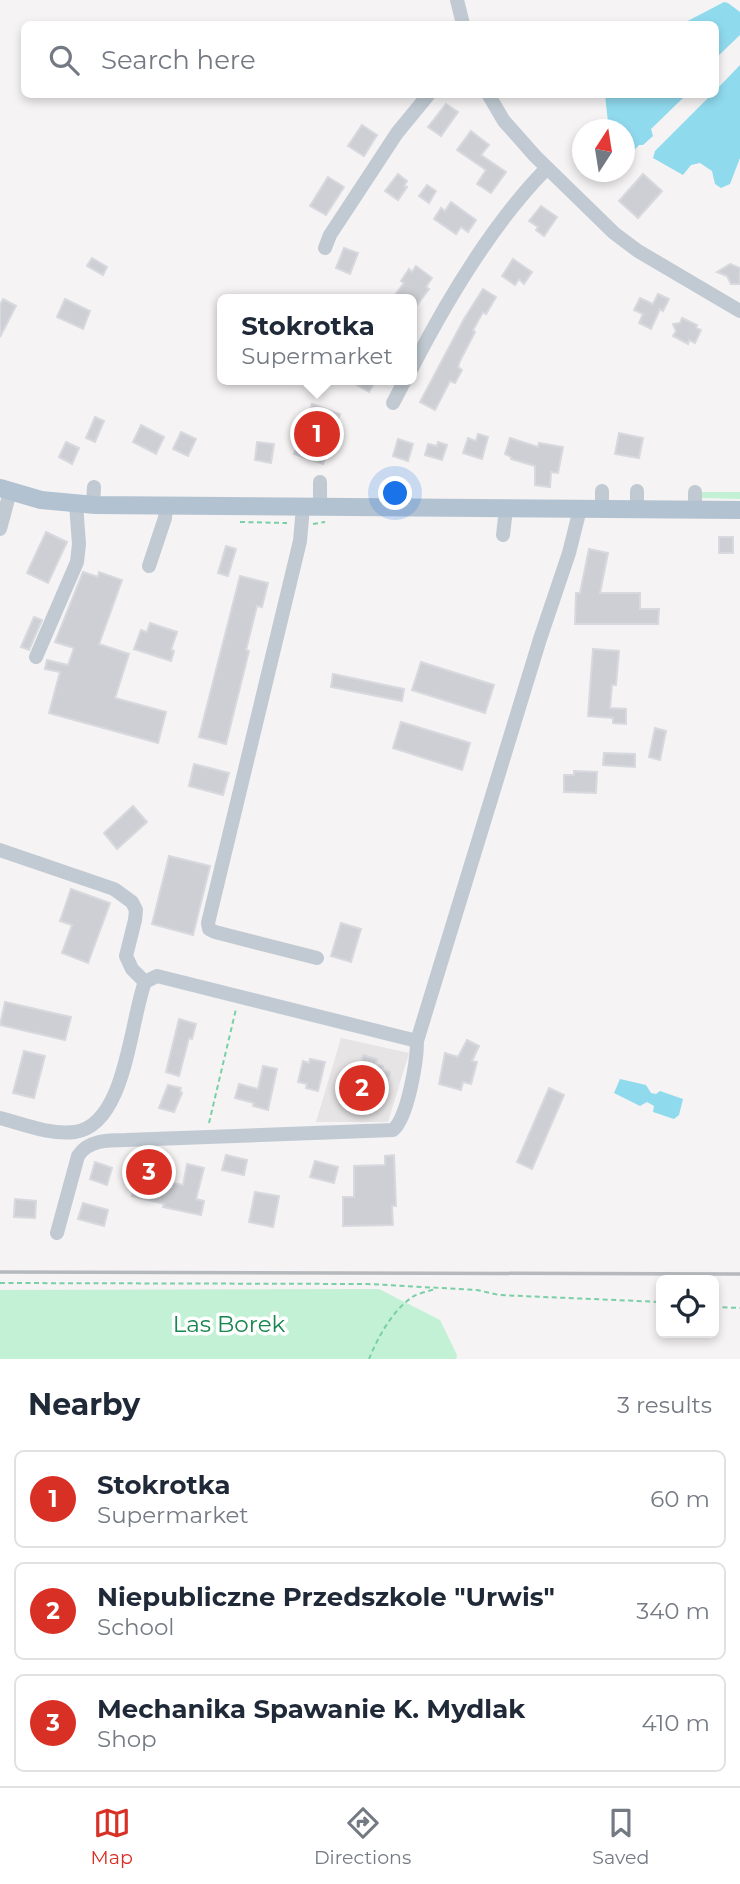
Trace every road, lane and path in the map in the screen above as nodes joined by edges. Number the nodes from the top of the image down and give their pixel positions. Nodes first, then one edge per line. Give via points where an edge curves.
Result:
1 (457, 0) edge
2 (462, 21) edge
3 (426, 98) edge
4 (490, 98) edge
5 (547, 169) junction
6 (325, 248) dead end
7 (740, 311) edge
8 (417, 357) edge
9 (402, 385) edge
10 (393, 403) dead end
11 (320, 482) dead end
12 (5, 490) edge
13 (637, 491) dead end
14 (695, 492) dead end
15 (88, 499) junction
16 (166, 506) junction
17 (312, 507) junction
18 (506, 509) junction
19 (580, 509) junction
20 (638, 510) junction
21 (695, 510) junction
22 (740, 510) edge
23 (0, 529) edge
24 (503, 535) dead end
25 (149, 566) dead end
26 (36, 657) dead end
27 (0, 850) edge
28 (317, 958) dead end
29 (145, 982) junction
30 (238, 998) junction
31 (417, 1041) junction
32 (0, 1118) edge
33 (206, 1136) junction
34 (57, 1233) dead end
35 (0, 1283) edge
36 (438, 1288) junction
37 (656, 1302) edge
38 (719, 1307) edge
39 (740, 1308) edge
40 (369, 1359) edge

1 - 2 street
3 - 6 street via 397,133
4 - 5 street via 504,121
5 - 7 street via 625,242
5 - 8 street via 527,189 449,300
9 - 10 street
11 - 17 street
12 - 15 main road via 41,499
12 - 23 street
13 - 20 street
14 - 21 street
15 - 16 main road
15 - 26 street via 77,562
16 - 17 main road
16 - 25 street
17 - 18 main road
17 - 28 street via 208,923 215,932
18 - 19 main road
18 - 24 street
19 - 20 main road via 602,500
19 - 31 street
20 - 21 main road
21 - 22 main road
27 - 29 street via 114,889 132,902 136,910 127,956
29 - 30 street via 157,976
29 - 32 street via 114,1096 99,1120 83,1130 58,1132
30 - 31 street
30 - 33 path
31 - 33 street via 401,1119 393,1130
33 - 34 street via 110,1140 82,1149
35 - 36 path
36 - 37 path
36 - 40 path via 414,1296 390,1320
38 - 39 path

